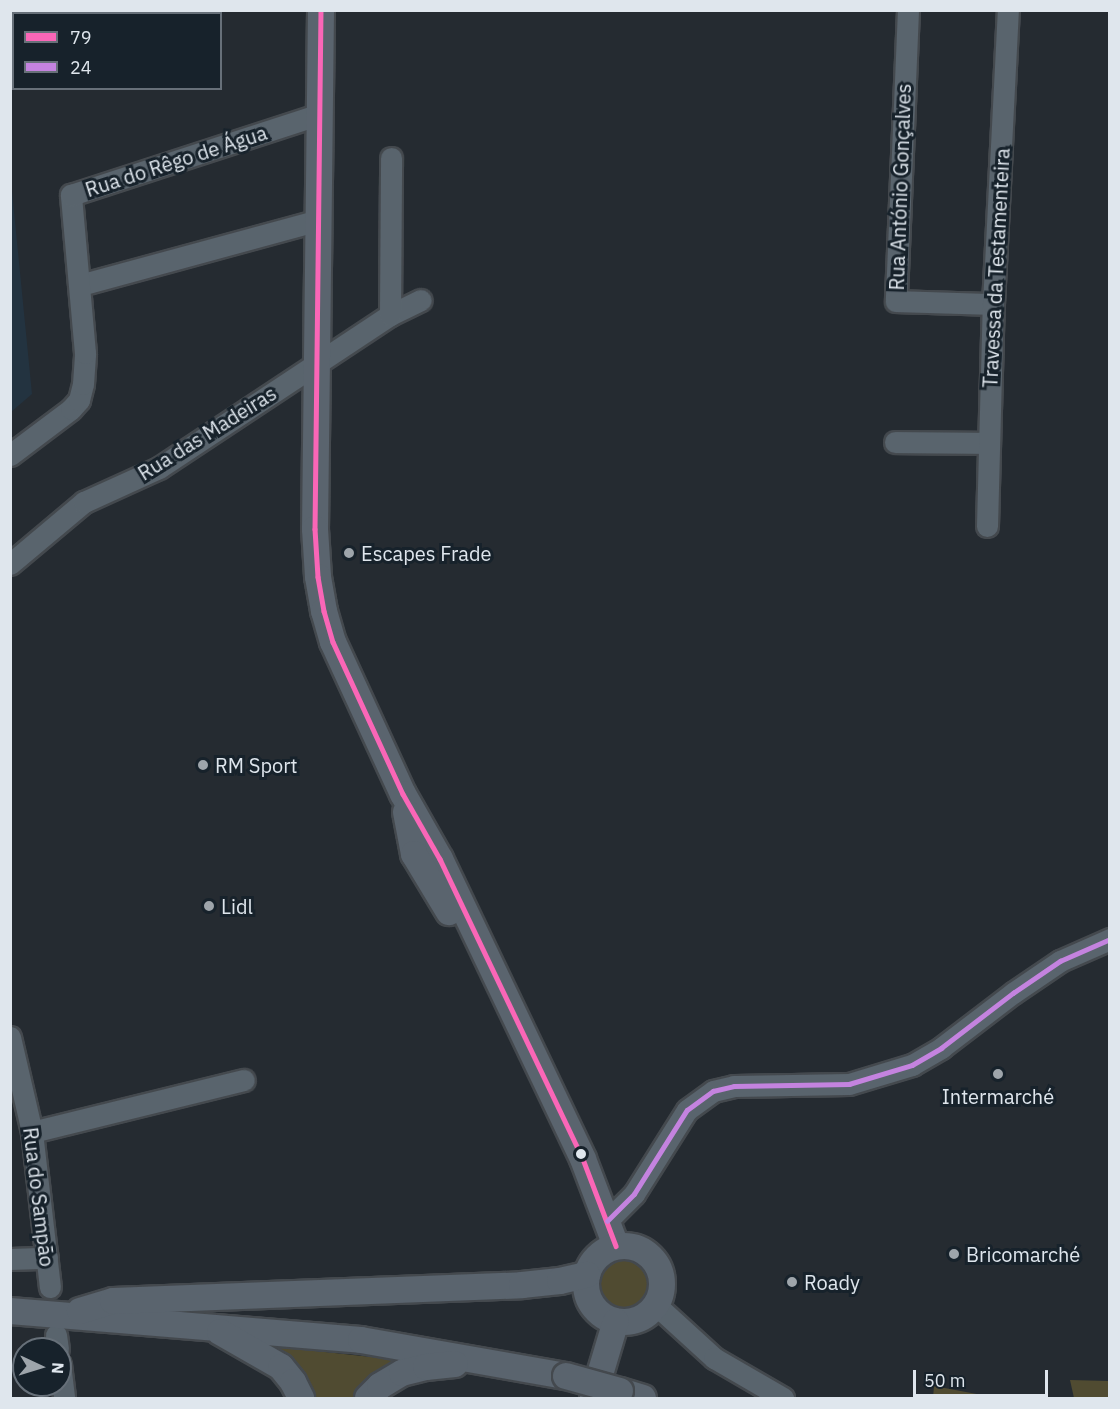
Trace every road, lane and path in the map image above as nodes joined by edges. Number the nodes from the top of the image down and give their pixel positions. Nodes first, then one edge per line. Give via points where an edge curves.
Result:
1 (321, 10) edge
2 (908, 10) edge
3 (1008, 10) edge
4 (320, 114) junction
5 (391, 158) dead end
6 (319, 220) junction
7 (80, 285) junction
8 (422, 300) dead end
9 (993, 304) junction
10 (390, 315) junction
11 (317, 363) junction
12 (895, 442) dead end
13 (988, 443) junction
14 (10, 455) edge
15 (987, 526) dead end
16 (10, 564) edge
17 (403, 794) junction
18 (414, 854) junction
19 (440, 859) junction
20 (1110, 939) edge
21 (476, 941) junction
22 (10, 1037) edge
23 (244, 1080) dead end
24 (32, 1132) junction
25 (607, 1221) junction
26 (616, 1246) junction
27 (47, 1258) junction
28 (10, 1259) edge
29 (587, 1275) junction
30 (50, 1287) dead end
31 (656, 1305) junction
32 (10, 1311) edge
33 (616, 1321) junction
34 (209, 1326) junction
35 (59, 1333) edge
36 (488, 1361) junction
37 (631, 1395) edge
38 (301, 1398) edge
39 (368, 1398) edge
40 (593, 1398) edge
41 (783, 1398) edge

1 - 4 main road
2 - 9 street, Rua António Gonçalves via 896,301
3 - 9 street, Travessa da Testamenteira
4 - 6 main road
4 - 7 street, Rua do Rêgo de Água via 71,195
5 - 10 street
6 - 7 street
6 - 11 main road
7 - 14 street, Rua do Rêgo de Água via 85,353 79,400
8 - 10 street, Rua das Madeiras
9 - 13 street, Travessa da Testamenteira
10 - 11 street, Rua das Madeiras
11 - 16 street, Rua das Madeiras via 159,468 84,502
11 - 17 main road via 315,529 320,592 333,642
12 - 13 street
13 - 15 street, Travessa da Testamenteira
17 - 18 main road
17 - 19 main road
18 - 19 main road via 424,852
18 - 21 main road via 450,913
19 - 21 main road
20 - 25 street via 1060,961 912,1065 849,1084 734,1086 713,1090 687,1110 634,1194
21 - 25 main road via 583,1159
22 - 24 street, Rua do Sampão
23 - 24 street
24 - 27 street, Rua do Sampão
25 - 26 main road
26 - 29 main road via 594,1259
26 - 31 main road via 643,1250 656,1263 662,1285
27 - 28 street
27 - 30 street, Rua do Sampão
29 - 33 main road via 592,1304 606,1318
29 - 35 main road via 522,1285 112,1301
31 - 33 main road via 642,1317
31 - 41 street via 714,1358
32 - 35 main road
33 - 40 main road
34 - 35 main road
34 - 36 main road via 361,1341
34 - 38 main road via 272,1360 294,1382
36 - 37 main road, bridge via 566,1376
36 - 39 main road via 414,1369 390,1379

